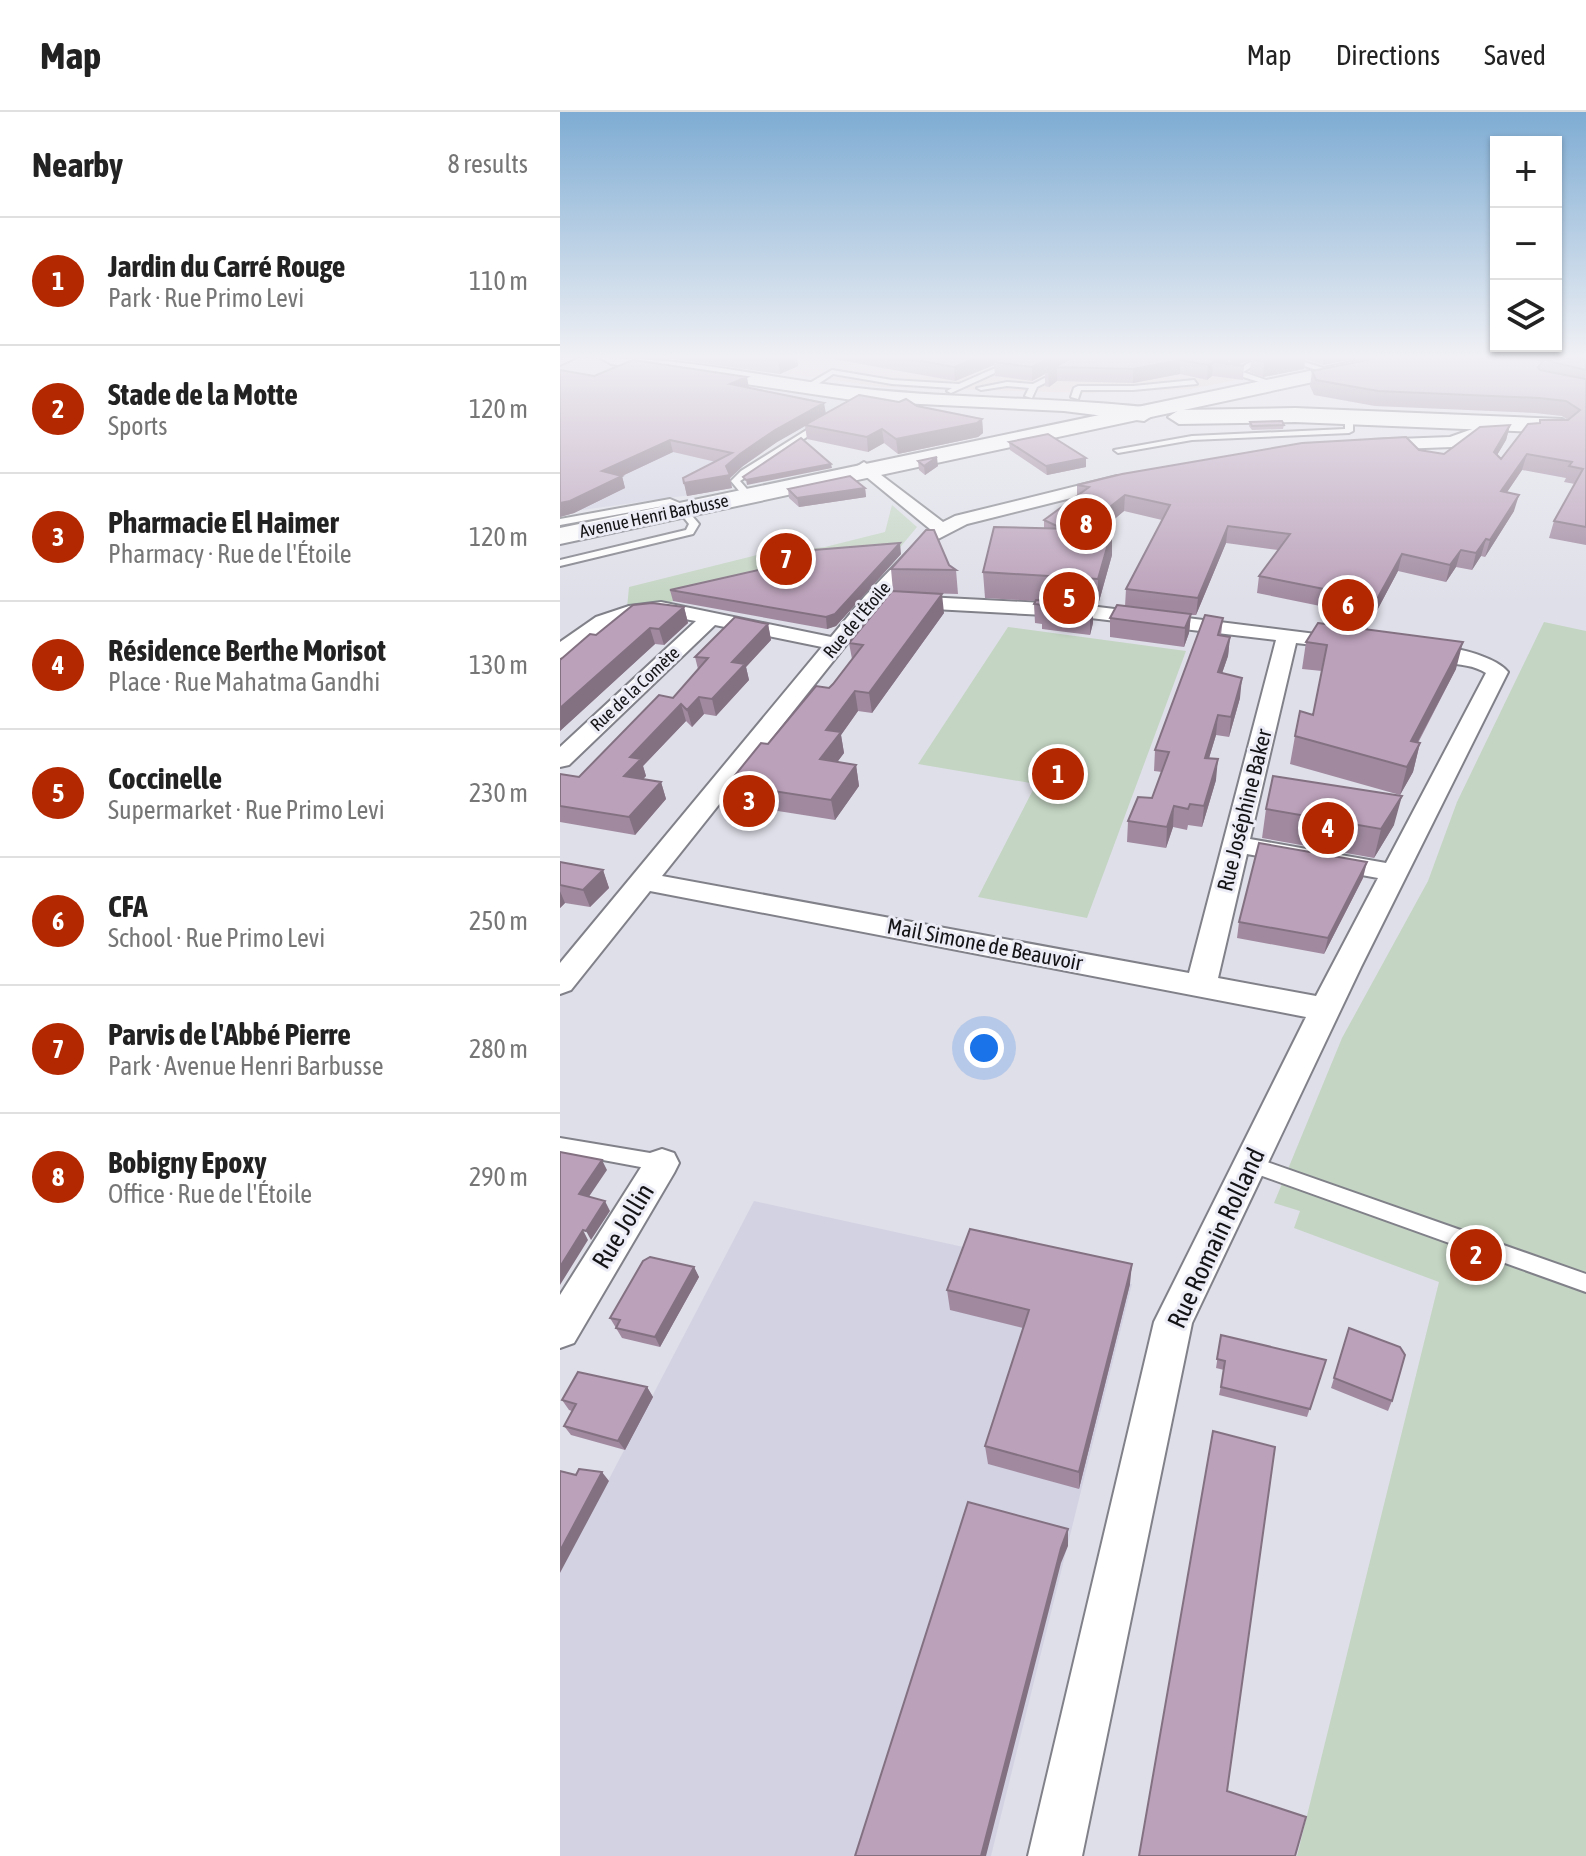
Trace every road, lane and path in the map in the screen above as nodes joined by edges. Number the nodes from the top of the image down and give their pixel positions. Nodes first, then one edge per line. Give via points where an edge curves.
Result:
1 (797, 439) edge
2 (1008, 439) edge
3 (1183, 439) edge
4 (1454, 439) edge
5 (1118, 450) dead end
6 (1274, 454) edge
7 (868, 470) junction
8 (1130, 478) edge
9 (748, 496) junction
10 (683, 510) junction
11 (560, 522) edge
12 (941, 529) junction
13 (560, 536) edge
14 (560, 563) edge
15 (872, 600) junction
16 (710, 619) junction
17 (1288, 635) junction
18 (837, 644) junction
19 (1367, 646) edge
20 (1398, 650) edge
21 (560, 652) edge
22 (560, 760) edge
23 (1234, 844) junction
24 (1395, 873) junction
25 (644, 881) junction
26 (560, 983) edge
27 (1201, 985) junction
28 (1325, 1009) junction
29 (560, 1145) edge
30 (662, 1163) joint
31 (1250, 1164) junction
32 (1586, 1283) edge
33 (560, 1330) edge
34 (1055, 1856) edge

1 - 9 lane via 735,481
2 - 7 main road, Avenue Henri Barbusse
3 - 5 lane
4 - 6 street
7 - 9 main road, Avenue Henri Barbusse
7 - 12 street
8 - 12 street, Rue de l'Étoile
9 - 10 main road, Avenue Henri Barbusse
10 - 11 lane via 668,502
10 - 13 main road, Avenue Henri Barbusse
10 - 14 lane via 694,524 690,532
12 - 15 street, Rue de l'Étoile
15 - 17 street via 1082,611
15 - 18 street, Rue de l'Étoile
16 - 18 street
16 - 21 street via 661,608 629,612 603,621
16 - 22 street, Rue de la Comète
17 - 19 street
17 - 23 street, Rue Joséphine Baker
18 - 25 street, Rue de l'Étoile
20 - 24 street, Rue Romain Rolland via 1492,665 1497,672
23 - 24 street
23 - 27 street, Rue Joséphine Baker
24 - 28 street, Rue Romain Rolland
25 - 26 street, Rue de l'Étoile
25 - 27 street, Mail Simone de Beauvoir
27 - 28 street, Mail Simone de Beauvoir
28 - 31 street, Rue Romain Rolland
29 - 30 lane
30 - 33 street, Rue Jollin
31 - 32 lane
31 - 34 street, Rue Romain Rolland via 1173,1322

